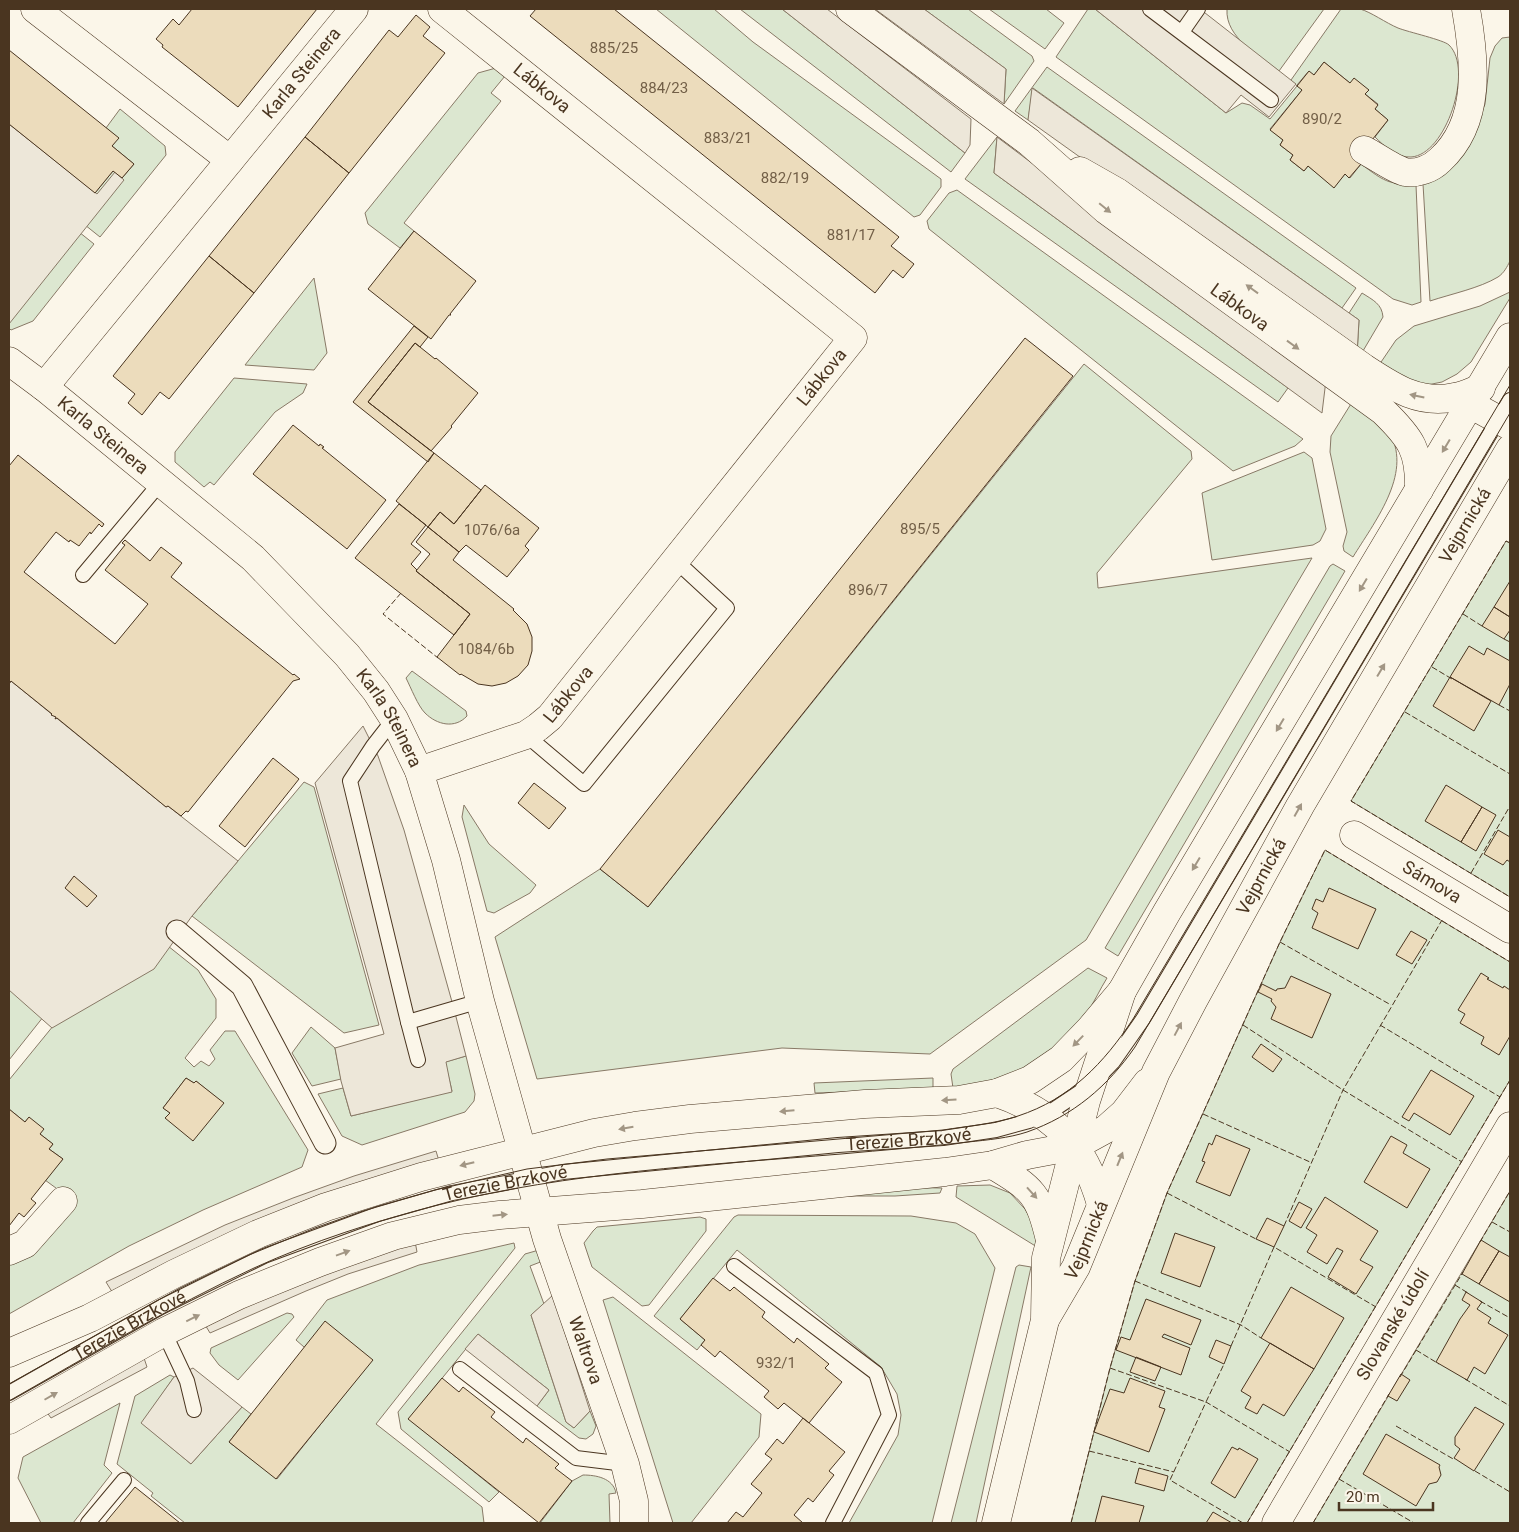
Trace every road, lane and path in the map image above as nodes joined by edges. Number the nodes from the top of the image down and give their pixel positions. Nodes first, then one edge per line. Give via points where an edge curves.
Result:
1 (35, 9) edge
2 (354, 9) edge
3 (442, 9) edge
4 (850, 9) edge
5 (1150, 9) edge
6 (1198, 9) edge
7 (1466, 9) edge
8 (1182, 32) junction
9 (1271, 100) dead end
10 (1029, 142) junction
11 (1364, 150) dead end
12 (230, 160) junction
13 (1510, 337) edge
14 (9, 361) edge
15 (44, 387) junction
16 (1470, 396) junction
17 (1506, 415) edge
18 (1510, 450) edge
19 (161, 482) junction
20 (1419, 490) junction
21 (675, 560) junction
22 (83, 575) dead end
23 (394, 719) junction
24 (526, 735) junction
25 (420, 772) junction
26 (1354, 835) dead end
27 (1510, 929) edge
28 (177, 930) dead end
29 (1122, 992) junction
30 (480, 1001) junction
31 (408, 1022) junction
32 (418, 1060) dead end
33 (1156, 1072) junction
34 (1092, 1084) junction
35 (997, 1093) junction
36 (1044, 1115) junction
37 (1510, 1126) edge
38 (325, 1143) dead end
39 (1075, 1146) junction
40 (522, 1151) junction
41 (993, 1165) junction
42 (530, 1178) junction
43 (63, 1201) dead end
44 (1101, 1204) junction
45 (539, 1212) junction
46 (1050, 1240) junction
47 (9, 1252) edge
48 (734, 1266) dead end
49 (1045, 1320) junction
50 (164, 1332) junction
51 (9, 1353) edge
52 (460, 1369) dead end
53 (9, 1392) edge
54 (194, 1410) dead end
55 (9, 1420) edge
56 (625, 1464) junction
57 (124, 1480) dead end
58 (88, 1523) edge
59 (634, 1523) edge
60 (833, 1523) edge
61 (996, 1523) edge
62 (1276, 1523) edge

1 - 12 street
2 - 12 street, Karla Steinera
3 - 21 street, Lábkova via 853,338
4 - 10 street, Lábkova
5 - 8 lane
6 - 8 lane
7 - 11 street via 1473,62 1471,106 1452,149 1435,165 1418,173 1404,172
8 - 9 lane
16 -> 10 street, Lábkova via 1437,400 1411,395 1392,386 1117,192
10 -> 20 street, Lábkova via 1106,210 1383,411 1404,431 1415,452 1420,470
12 - 15 street, Karla Steinera
13 - 16 street, Vejprnická
14 - 15 street, Karla Steinera
15 - 19 street, Karla Steinera
16 - 17 street
16 -> 20 street, Vejprnická
17 - 34 lane, Vejprnická via 1143,1019
33 -> 18 street, Vejprnická via 1300,806
19 - 22 lane
19 - 23 street, Karla Steinera via 253,558 347,655
20 -> 29 street, Vejprnická
21 - 24 street, Lábkova via 550,717
21 - 24 lane via 727,608 584,784
23 - 25 street, Karla Steinera
23 - 31 lane via 350,782
24 - 25 street, Lábkova
25 - 30 street, Karla Steinera via 446,860
26 - 27 street, Sámova
28 - 38 street via 242,986
29 - 34 street, Vejprnická
29 -> 35 street, Terezie Brzkové via 1061,1059 1030,1080
30 - 31 lane
30 - 40 street, Karla Steinera
31 - 32 lane
33 - 39 street, Terezie Brzkové via 1124,1113 1106,1129
44 -> 33 street, Vejprnická
34 - 36 lane, Terezie Brzkové
34 - 39 street, Vejprnická
35 - 36 street, Terezie Brzkové via 1020,1101
35 -> 40 street, Terezie Brzkové via 959,1100 865,1104 662,1122 594,1133
36 - 39 street, Terezie Brzkové
36 - 42 lane, Terezie Brzkové via 996,1130 953,1136 638,1164
37 - 62 street, Slovanské údolí
39 - 41 street, Terezie Brzkové
39 - 44 street, Terezie Brzkové via 1087,1164
39 - 46 street, Vejprnická
40 - 42 street, Karla Steinera
40 -> 51 street, Terezie Brzkové via 421,1176 318,1210 231,1246 90,1318
41 - 45 street, Terezie Brzkové via 651,1203
41 -> 46 street via 1021,1182 1037,1197
42 - 45 street, Waltrova
42 - 53 lane, Terezie Brzkové via 452,1193 378,1214 264,1256 169,1303
43 - 47 street via 25,1244
44 - 49 street, Vejprnická via 1076,1267
50 -> 45 street, Terezie Brzkové via 281,1277 393,1236 459,1220
45 - 56 street, Waltrova
46 - 49 street, Vejprnická via 1046,1258
48 - 60 lane via 876,1373 889,1415
49 - 61 street, Vejprnická
50 - 54 lane via 187,1381
55 -> 50 street, Terezie Brzkové
52 - 56 lane via 576,1458
56 - 59 street, Waltrova via 634,1501
57 - 58 lane

